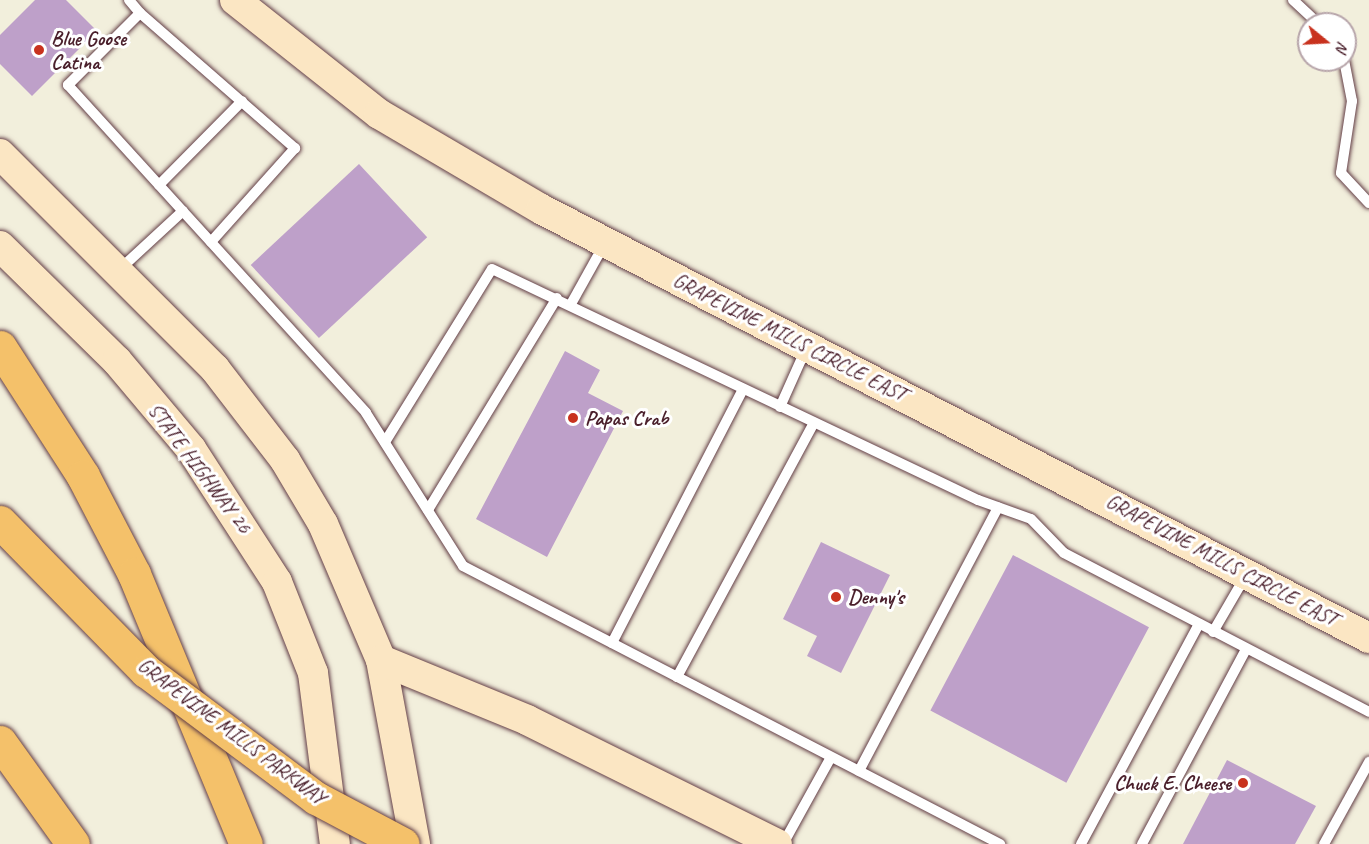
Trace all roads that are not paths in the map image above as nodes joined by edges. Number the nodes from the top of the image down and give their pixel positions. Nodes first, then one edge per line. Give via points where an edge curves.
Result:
1 (129, 0) edge
2 (235, 0) edge
3 (1293, 0) edge
4 (1306, 12) edge
5 (140, 13) junction
6 (1346, 72) edge
7 (242, 101) junction
8 (0, 154) edge
9 (159, 185) junction
10 (1369, 203) edge
11 (183, 211) junction
12 (211, 242) junction
13 (605, 243) junction
14 (0, 246) edge
15 (114, 274) junction
16 (557, 298) junction
17 (571, 304) junction
18 (807, 346) junction
19 (0, 347) edge
20 (743, 389) junction
21 (780, 407) junction
22 (814, 423) junction
23 (385, 442) junction
24 (998, 507) junction
25 (428, 510) junction
26 (0, 522) edge
27 (1248, 572) junction
28 (1199, 624) junction
29 (1213, 632) junction
30 (1369, 638) edge
31 (612, 643) junction
32 (1246, 649) junction
33 (381, 660) junction
34 (677, 677) junction
35 (1369, 712) edge
36 (0, 742) edge
37 (831, 757) junction
38 (1369, 762) edge
39 (859, 771) junction
40 (74, 844) edge
41 (246, 844) edge
42 (335, 844) edge
43 (403, 844) edge
44 (415, 844) edge
45 (777, 844) edge
46 (783, 844) edge
47 (1000, 844) edge
48 (1081, 844) edge
49 (1142, 844) edge
50 (1324, 844) edge

1 - 5 lane
2 - 13 main road, GRAPEVINE MILLS CIRCLE EAST via 379,114
3 - 4 lane
5 - 7 lane
5 - 9 lane via 68,84
6 - 10 lane via 1352,101 1341,173
7 - 9 lane
7 - 12 lane via 295,148
8 - 15 main road
9 - 11 lane
11 - 12 lane
11 - 15 lane
12 - 23 lane via 366,412
13 - 17 lane
13 - 18 main road, GRAPEVINE MILLS CIRCLE EAST
14 - 42 main road, STATE HIGHWAY 26 via 117,361 191,449 278,582 313,673
15 - 33 main road via 214,369 285,460 323,524
16 - 17 lane
16 - 23 lane via 492,269
16 - 25 lane
17 - 20 lane
18 - 21 lane
18 - 27 main road, GRAPEVINE MILLS CIRCLE EAST
19 - 41 highway via 83,476 134,574
20 - 21 lane
20 - 31 lane
21 - 22 lane
22 - 24 lane
22 - 34 lane
23 - 25 lane
24 - 28 lane via 1031,519 1064,553
24 - 39 lane
25 - 31 lane via 463,566
26 - 43 highway, GRAPEVINE MILLS PARKWAY, bridge via 146,671 316,798
27 - 29 lane
27 - 30 main road, GRAPEVINE MILLS CIRCLE EAST
28 - 29 lane
28 - 48 lane
29 - 32 lane
31 - 34 lane
32 - 35 lane
32 - 49 lane
33 - 44 main road
33 - 45 main road via 527,720
34 - 37 lane
36 - 40 highway
37 - 39 lane
37 - 46 lane
38 - 50 lane
39 - 47 lane

